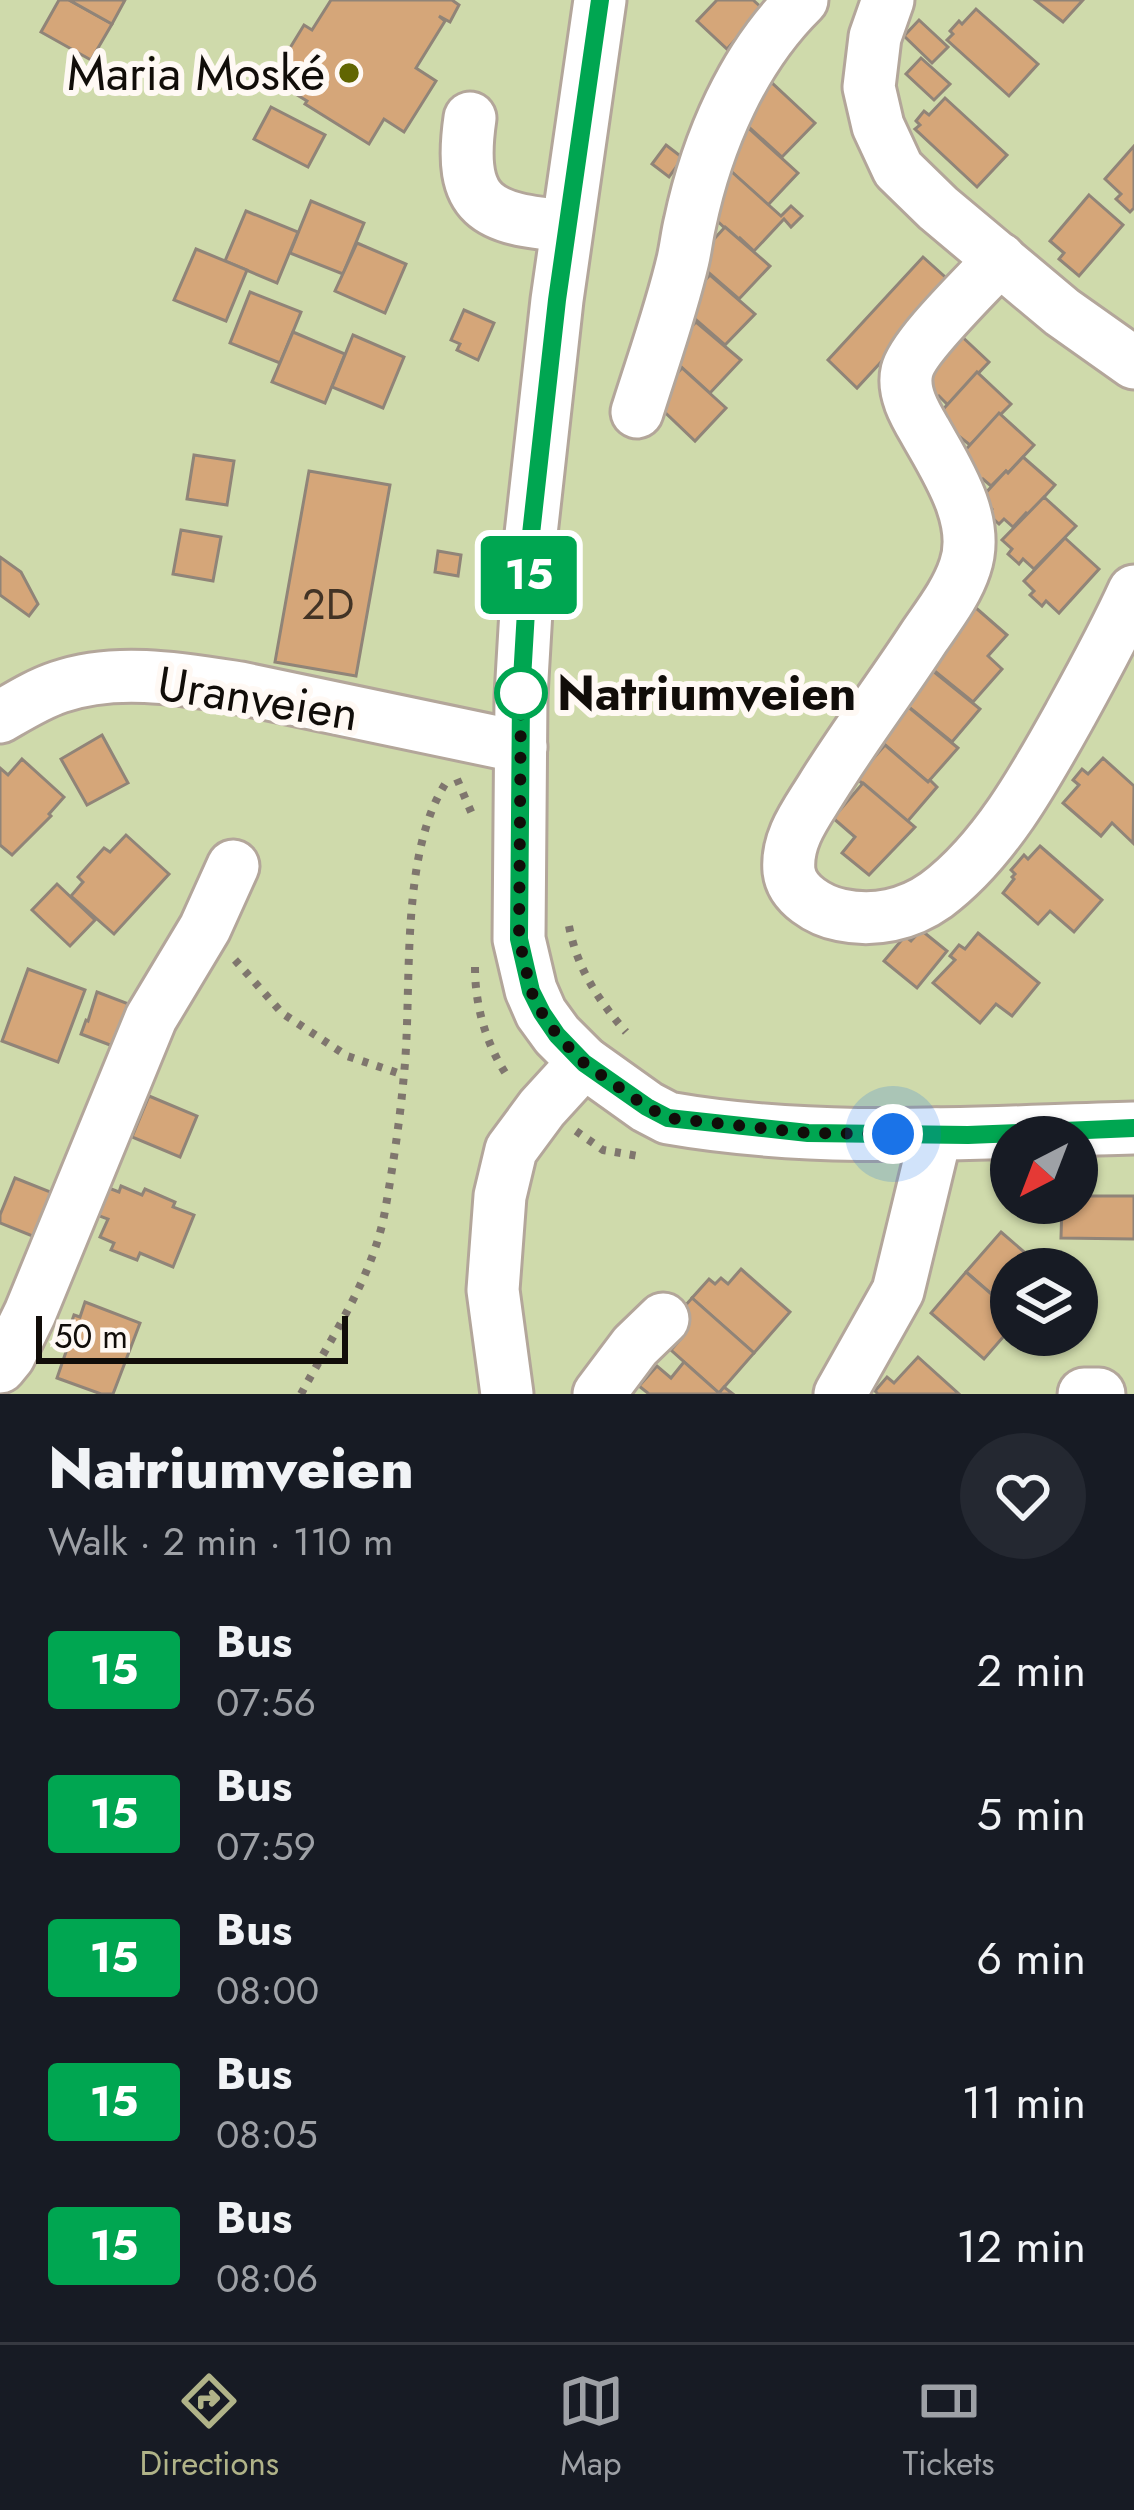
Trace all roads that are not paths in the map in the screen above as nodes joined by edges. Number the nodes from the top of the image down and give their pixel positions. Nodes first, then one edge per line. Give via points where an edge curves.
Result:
1 (600, 0) edge
2 (802, 0) edge
3 (832, 0) edge
4 (882, 19) edge
5 (470, 118) dead end
6 (567, 226) junction
7 (1000, 259) junction
8 (1134, 363) edge
9 (644, 390) dead end
10 (1134, 591) edge
11 (0, 717) edge
12 (521, 747) junction
13 (233, 866) dead end
14 (584, 1063) junction
15 (1134, 1128) edge
16 (936, 1134) junction
17 (663, 1319) dead end
18 (0, 1367) edge
19 (507, 1394) edge
20 (599, 1394) edge
21 (840, 1394) edge
22 (1084, 1394) edge
23 (1099, 1394) edge

1 - 6 street
2 - 9 street via 769,36 716,136
3 - 4 street
4 - 7 street via 869,87 898,170
5 - 6 street via 467,159 485,207 504,218
6 - 12 street via 530,543
7 - 8 street
7 - 10 street via 907,369 916,415 962,504 967,562 790,845 789,874 808,901 858,919 895,916 934,897 964,869 1032,782
11 - 12 street, Uranveien via 62,686 118,676 240,688
12 - 14 street via 519,939 542,1013
13 - 18 street via 151,1018 30,1313
14 - 16 street via 668,1118 808,1133
14 - 19 street via 511,1150 500,1196 493,1290
15 - 16 street
16 - 21 street via 898,1291
17 - 20 street
22 - 23 street

